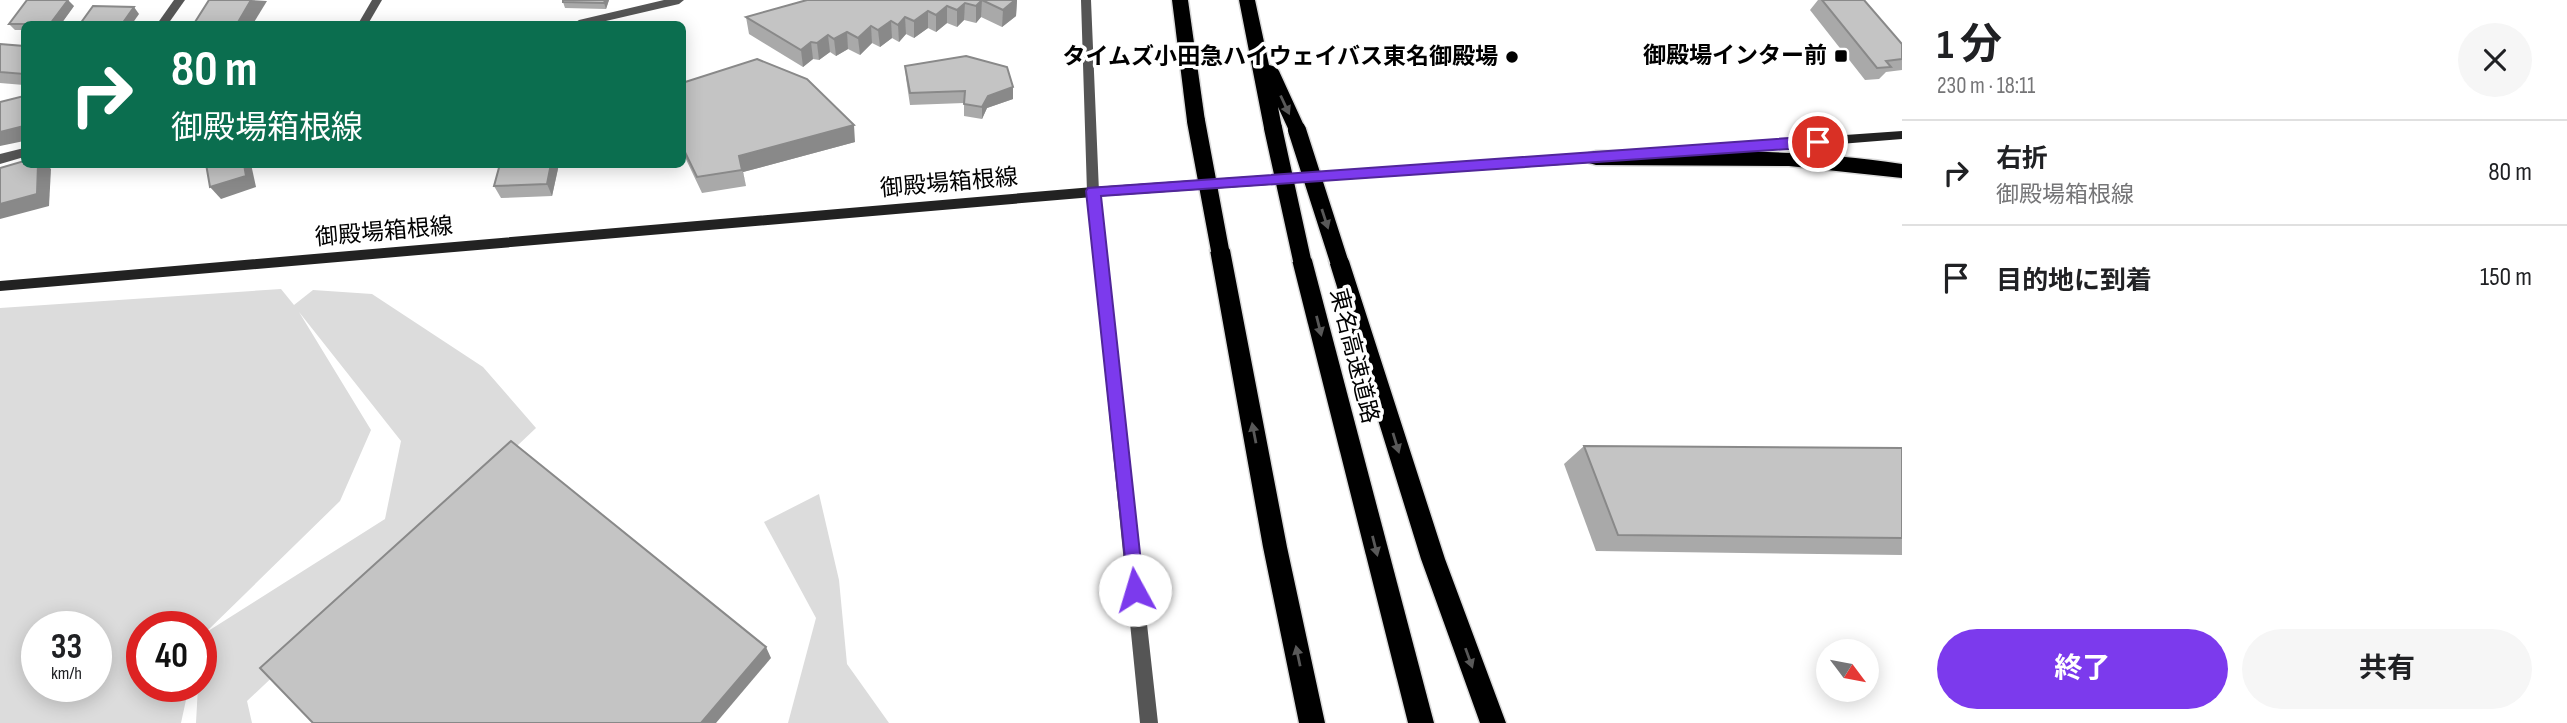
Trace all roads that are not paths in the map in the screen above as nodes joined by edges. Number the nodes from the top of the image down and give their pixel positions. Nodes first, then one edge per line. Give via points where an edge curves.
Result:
1 (180, 0) edge
2 (377, 0) edge
3 (679, 0) edge
4 (1087, 0) edge
5 (1180, 0) edge
6 (1247, 0) edge
7 (164, 21) edge
8 (365, 21) edge
9 (592, 21) edge
10 (1253, 35) junction
11 (1902, 135) edge
12 (21, 154) edge
13 (1596, 158) junction
14 (0, 159) edge
15 (1902, 171) edge
16 (1093, 191) junction
17 (0, 286) edge
18 (1149, 723) edge
19 (1312, 723) edge
20 (1421, 723) edge
21 (1493, 723) edge

1 - 7 street
2 - 8 street
3 - 9 street
4 - 16 street
19 -> 5 highway, bridge via 1196,121
6 - 10 highway, 東名高速道路
10 -> 20 highway, 東名高速道路, bridge via 1303,260
10 -> 21 highway, bridge via 1297,131 1433,559
11 - 13 main road, 御殿場箱根線
12 - 14 street
13 - 15 highway via 1817,161
13 - 16 main road, 御殿場箱根線
16 - 17 main road, 御殿場箱根線
16 - 18 street

